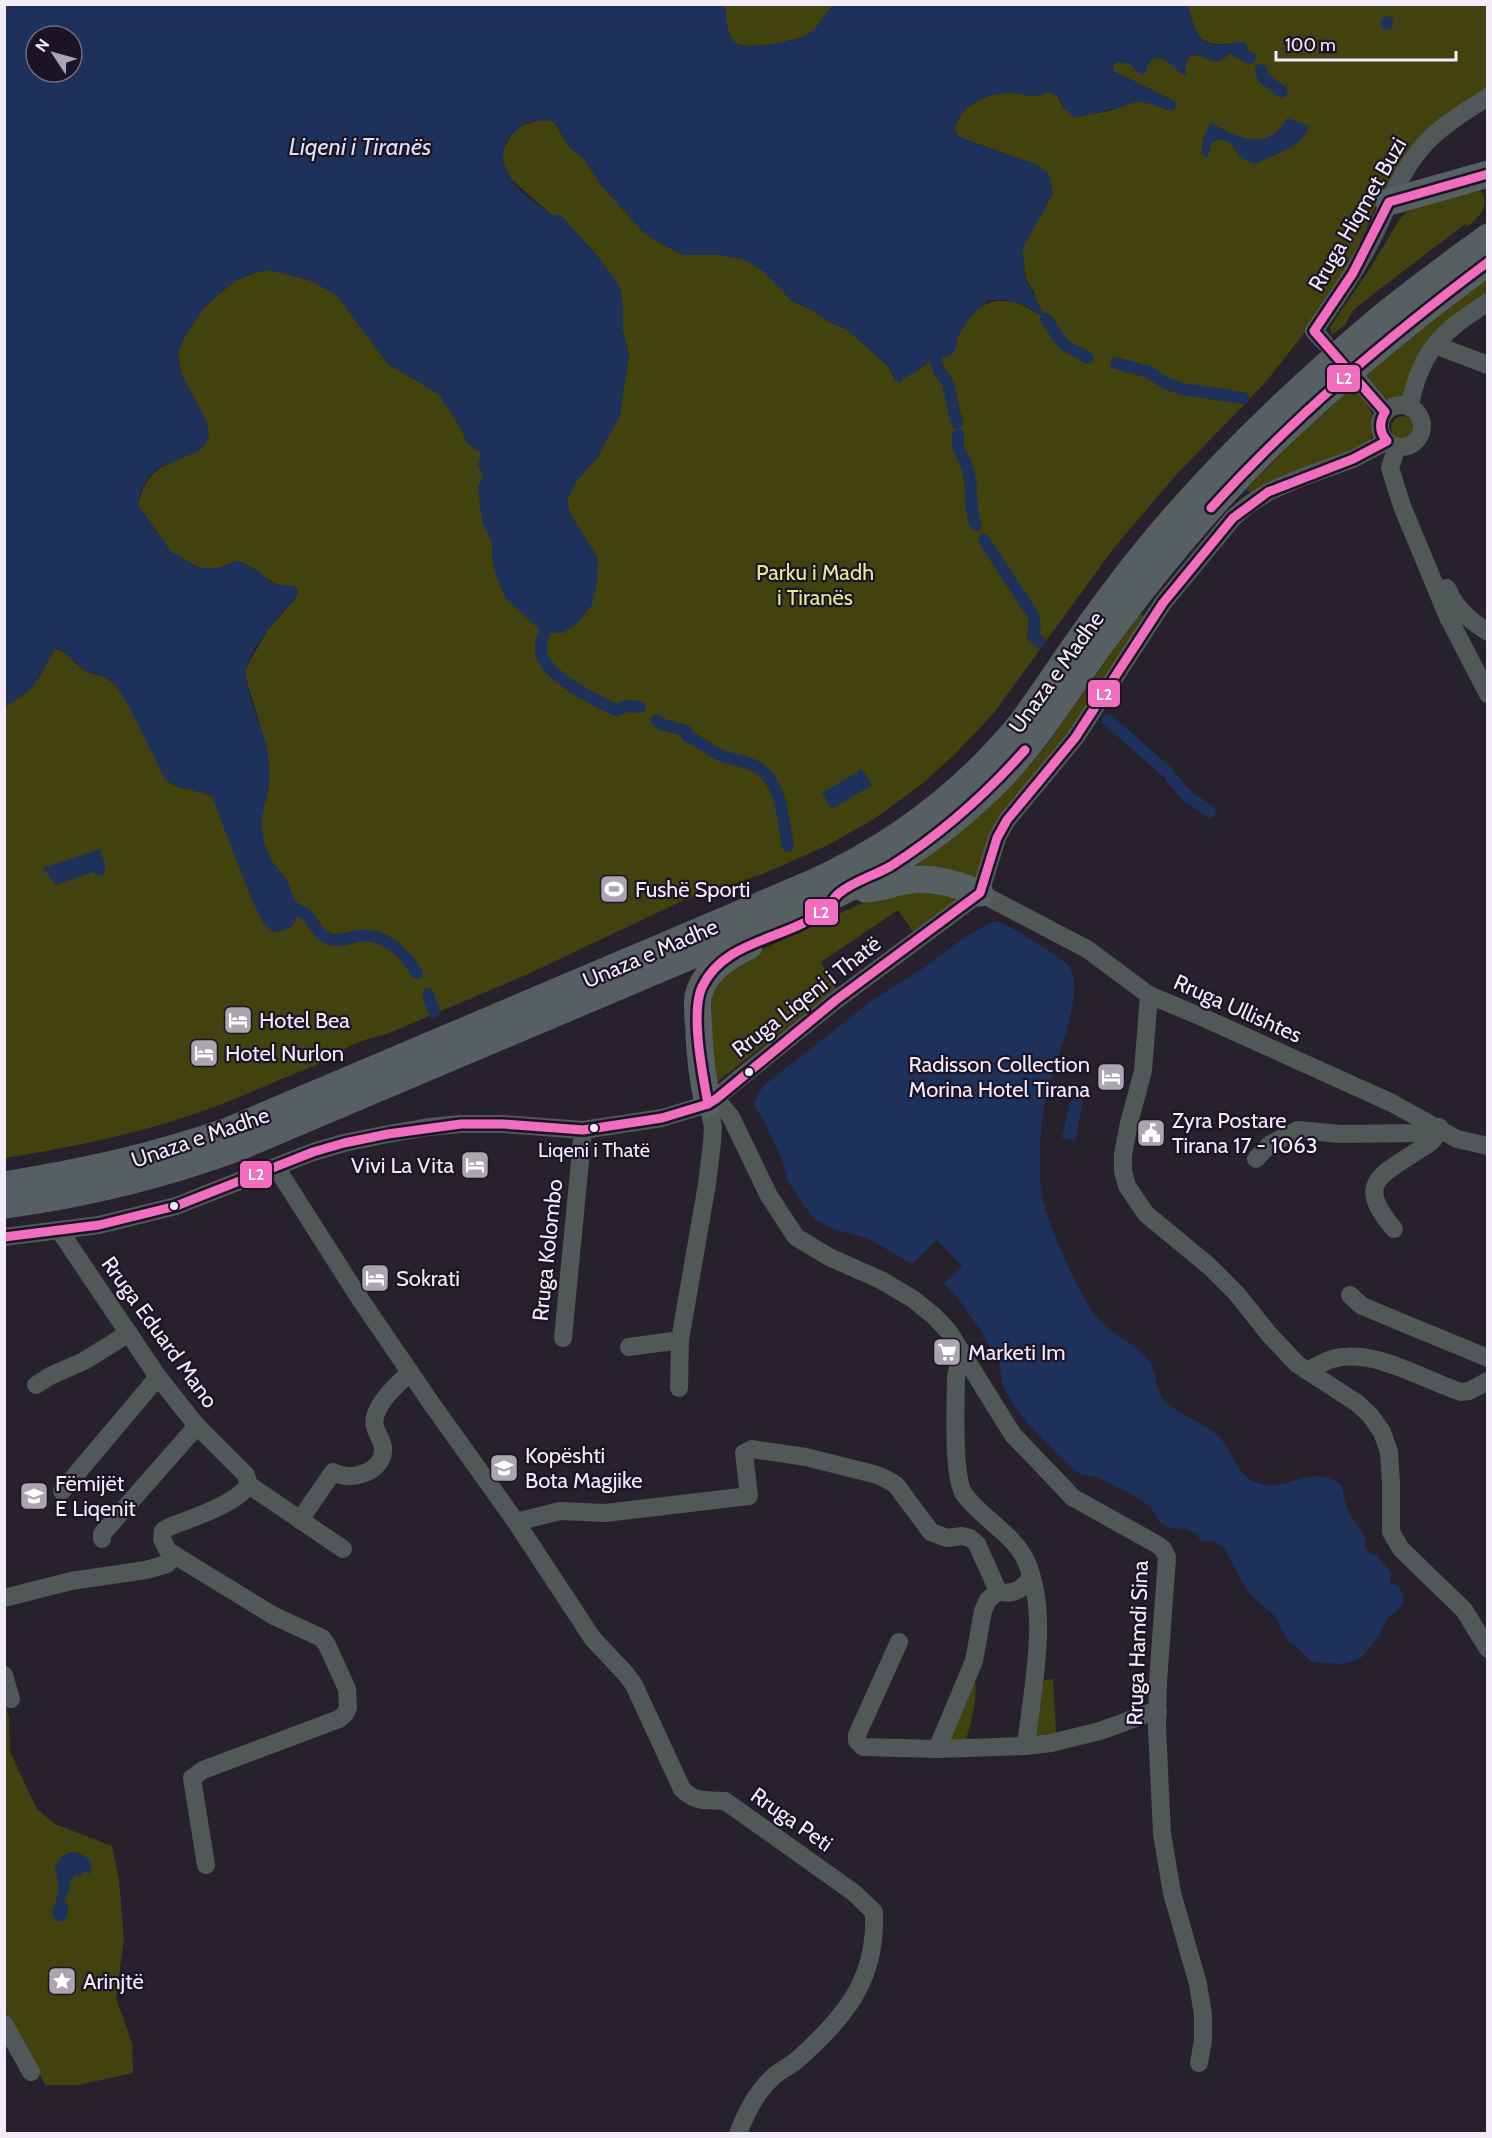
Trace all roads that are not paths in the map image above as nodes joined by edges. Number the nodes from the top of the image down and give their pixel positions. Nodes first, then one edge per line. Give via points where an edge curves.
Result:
1 (1488, 97) edge
2 (1482, 180) edge
3 (1389, 202) junction
4 (1488, 216) edge
5 (1488, 237) edge
6 (1488, 262) edge
7 (1488, 302) edge
8 (1386, 314) junction
9 (1324, 342) dead end
10 (1435, 345) junction
11 (1488, 366) edge
12 (1362, 384) dead end
13 (1409, 407) junction
14 (1385, 412) junction
15 (1392, 444) junction
16 (1422, 554) junction
17 (1488, 632) edge
18 (1488, 694) edge
19 (844, 890) junction
20 (980, 893) junction
21 (1149, 995) junction
22 (712, 1102) junction
23 (1439, 1127) junction
24 (583, 1130) junction
25 (1488, 1146) edge
26 (1256, 1159) dead end
27 (276, 1167) junction
28 (4, 1176) edge
29 (46, 1178) junction
30 (4, 1185) edge
31 (12, 1207) edge
32 (1394, 1229) dead end
33 (58, 1230) junction
34 (4, 1237) edge
35 (1350, 1295) dead end
36 (129, 1333) junction
37 (563, 1338) dead end
38 (680, 1340) junction
39 (629, 1347) dead end
40 (964, 1356) junction
41 (1488, 1358) edge
42 (1307, 1371) junction
43 (410, 1372) junction
44 (158, 1377) junction
45 (1488, 1380) edge
46 (36, 1385) dead end
47 (679, 1388) dead end
48 (197, 1426) junction
49 (249, 1485) junction
50 (62, 1491) dead end
51 (300, 1520) junction
52 (516, 1522) junction
53 (102, 1539) dead end
54 (343, 1549) dead end
55 (174, 1554) junction
56 (1031, 1576) junction
57 (998, 1591) junction
58 (4, 1598) edge
59 (899, 1642) dead end
60 (1488, 1649) edge
61 (4, 1675) edge
62 (11, 1699) dead end
63 (1158, 1712) junction
64 (1026, 1746) junction
65 (937, 1749) junction
66 (206, 1865) dead end
67 (4, 2024) edge
68 (1199, 2063) dead end
69 (31, 2072) dead end
70 (738, 2133) edge

1 - 3 street, Rruga Hiqmet Buzi via 1426,142
2 - 3 highway
3 - 9 street, Rruga Hiqmet Buzi via 1353,273 1314,331
4 - 8 highway via 1401,287
5 - 8 highway, Unaza e Madhe
6 - 19 highway, Unaza e Madhe via 1318,398 1225,491 1130,604 1041,730 993,785 929,840 886,869
7 - 10 street via 1450,328
8 - 29 highway, Unaza e Madhe via 1274,413 1174,518 992,756 926,817 883,847 787,894 228,1131 146,1157
10 - 11 street
10 - 13 street via 1419,371
12 - 14 street
13 - 14 street via 1396,406
13 - 15 street via 1419,416 1421,431 1409,446
14 - 15 street via 1380,427 1383,438
15 - 16 street via 1390,468
15 - 20 street via 1268,492 1233,518 1163,603 1075,738 1007,820 997,838
16 - 17 street via 1435,558 1460,611
16 - 18 street via 1448,617
19 - 20 highway via 927,880
19 - 22 highway via 825,910 727,958 705,982 697,1009 701,1070
19 - 31 highway, Unaza e Madhe via 204,1161 118,1186
20 - 21 street, Rruga Ullishtes via 1087,949
20 - 22 street, Rruga Liqeni i Thatë via 836,1000
21 - 23 street, Rruga Ullishtes
21 - 42 street via 1143,1071 1123,1155 1127,1186 1146,1214 1209,1266
22 - 24 street, Rruga Liqeni i Thatë via 662,1118
22 - 38 street via 711,1160
22 - 40 street, Rruga Hamdi Sina via 731,1117 769,1196 796,1237 913,1299 949,1332
23 - 25 street, Rruga Ullishtes via 1457,1139
23 - 26 street via 1416,1133 1299,1130 1269,1145
23 - 32 street via 1433,1140 1377,1179 1374,1196
24 - 27 street, Rruga Liqeni i Thatë via 503,1124 429,1127 344,1143
24 - 37 street, Rruga Kolombo
27 - 33 street, Rruga Liqeni i Thatë via 176,1206 99,1226
27 - 43 street, Rruga Peti
28 - 29 highway via 24,1173
29 - 30 highway, Unaza e Madhe
33 - 34 street, Rruga Liqeni i Thatë
33 - 36 street, Rruga Eduard Mano
35 - 41 street via 1362,1306
36 - 44 street, Rruga Eduard Mano
36 - 46 street
38 - 39 street
38 - 47 street
40 - 56 street via 956,1377 959,1484 1026,1559
40 - 63 street, Rruga Hamdi Sina via 1013,1435 1072,1497 1163,1549 1168,1566
42 - 45 street via 1344,1357 1387,1364 1461,1392
42 - 60 street via 1357,1403 1382,1432 1389,1452 1391,1532 1401,1549 1464,1610
43 - 51 street via 375,1415 376,1435 383,1447 376,1464 365,1474 352,1478 333,1472
43 - 52 street, Rruga Peti
44 - 48 street, Rruga Eduard Mano
44 - 50 street
48 - 49 street, Rruga Eduard Mano via 242,1471
48 - 53 street via 102,1533
49 - 51 street, Rruga Eduard Mano
49 - 55 street via 228,1502 162,1531 164,1545
51 - 54 street, Rruga Eduard Mano
52 - 57 street via 560,1511 605,1513 749,1496 744,1453 752,1449 806,1457 886,1479 896,1485 931,1532 947,1538 970,1538 977,1544
52 - 70 street, Rruga Peti via 593,1639 634,1685 682,1789 700,1800 725,1801 874,1912 873,1947 853,2001 795,2062 771,2079
55 - 58 street via 167,1564 146,1570 71,1581
55 - 66 street via 274,1616 322,1638 347,1689 345,1714 327,1725 203,1770 192,1778
56 - 57 street via 1026,1586 1014,1592
56 - 64 street via 1039,1607
57 - 65 street via 983,1611 974,1661
59 - 65 street via 857,1741 870,1748
61 - 62 street
63 - 64 street via 1063,1741
63 - 68 street, Rruga Hamdi Sina via 1162,1834 1172,1893 1198,1984 1203,2015
64 - 65 street
67 - 69 street

